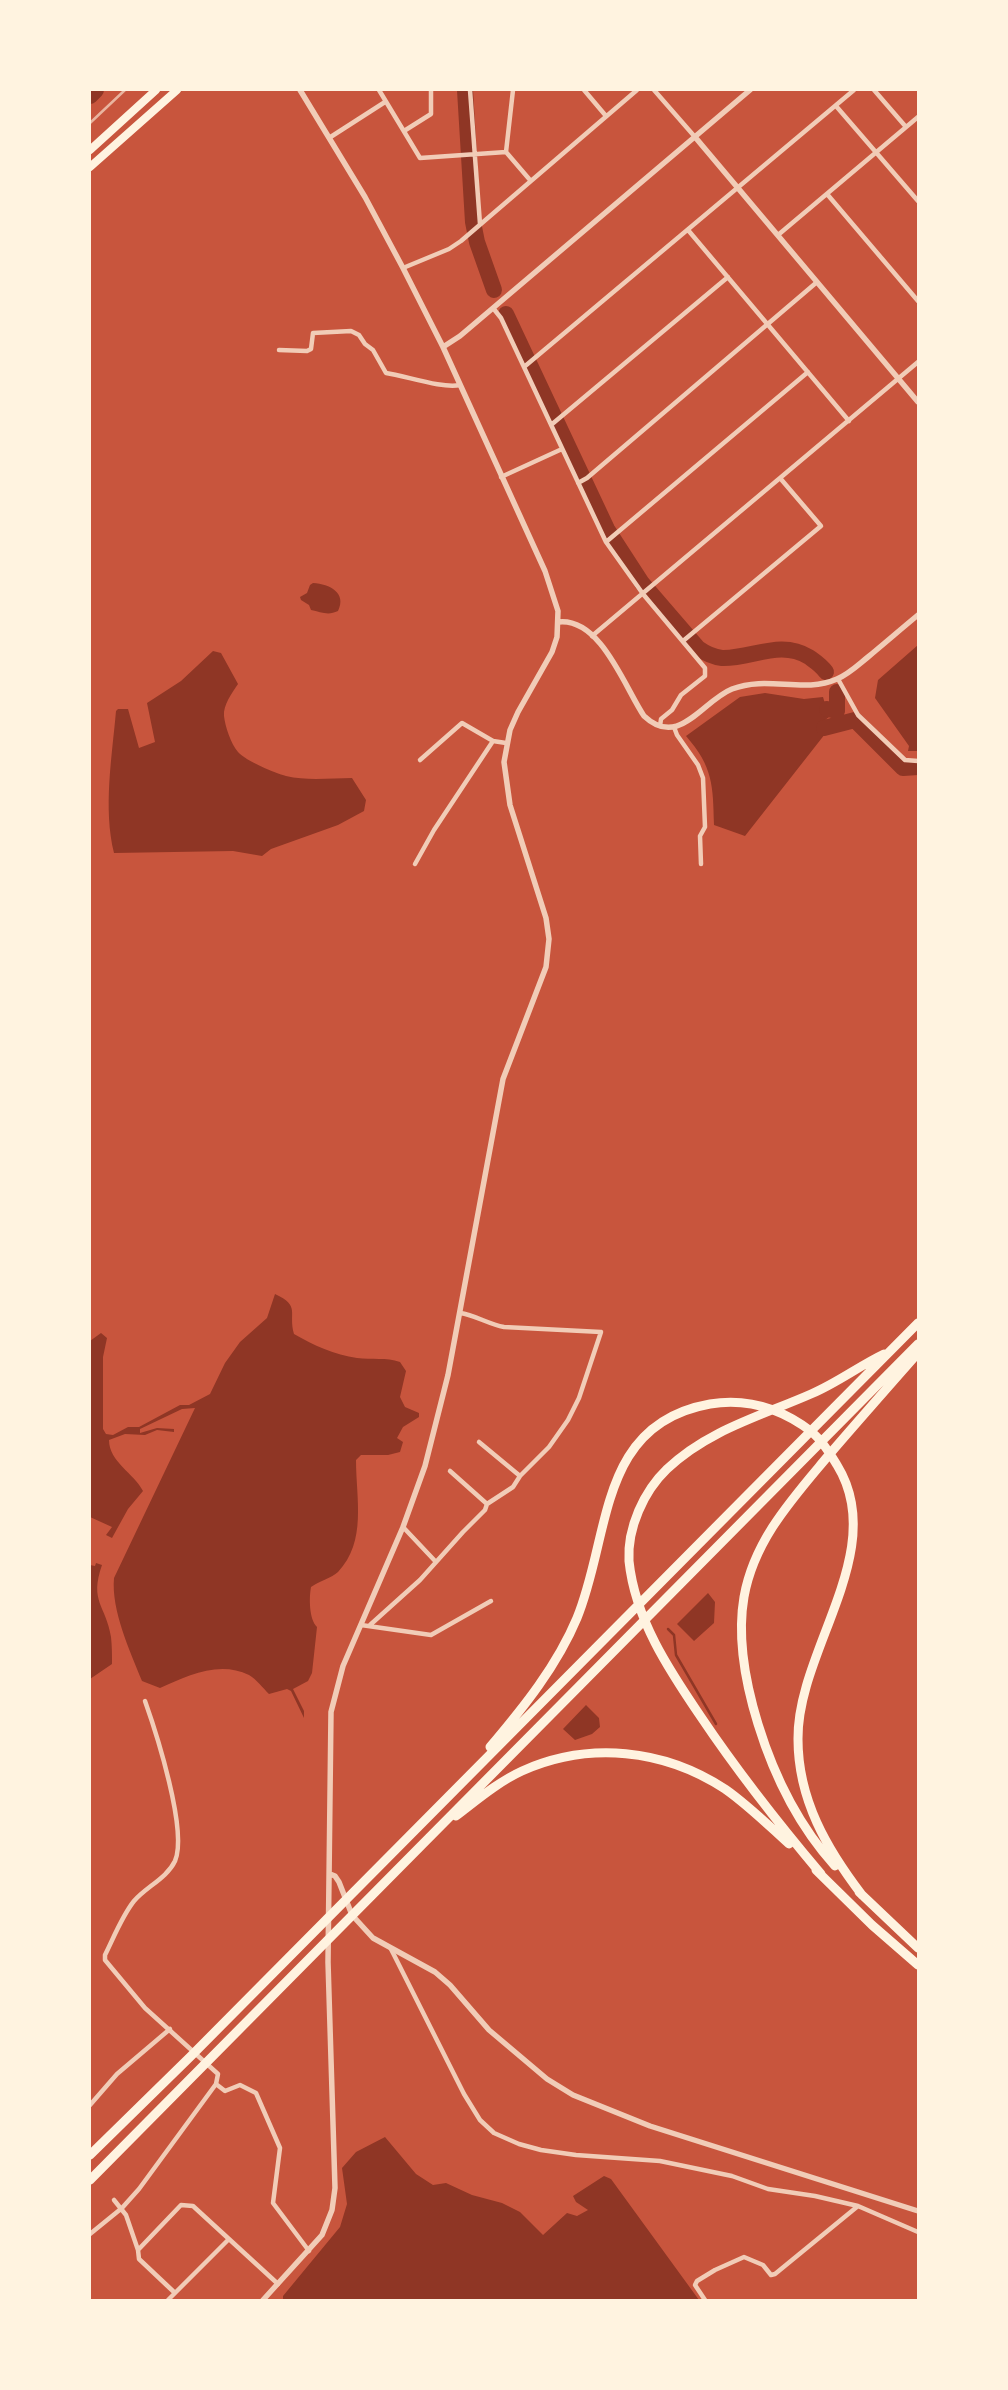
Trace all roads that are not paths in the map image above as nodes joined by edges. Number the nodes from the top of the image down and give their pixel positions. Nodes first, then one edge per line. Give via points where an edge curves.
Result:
1 (156, 90) edge
2 (177, 90) edge
3 (300, 90) edge
4 (379, 90) edge
5 (431, 90) edge
6 (470, 90) edge
7 (513, 90) edge
8 (584, 90) edge
9 (637, 90) edge
10 (654, 90) edge
11 (750, 90) edge
12 (854, 90) edge
13 (874, 90) edge
14 (385, 102) junction
15 (836, 106) junction
16 (606, 116) junction
17 (918, 117) edge
18 (906, 127) junction
19 (404, 131) junction
20 (695, 137) junction
21 (329, 138) junction
22 (90, 150) edge
23 (506, 152) junction
24 (876, 152) junction
25 (473, 156) junction
26 (90, 167) edge
27 (530, 180) junction
28 (737, 187) junction
29 (827, 194) junction
30 (918, 201) edge
31 (478, 225) junction
32 (688, 230) junction
33 (778, 235) junction
34 (404, 268) junction
35 (728, 277) junction
36 (818, 282) junction
37 (918, 301) edge
38 (493, 308) junction
39 (768, 325) junction
40 (443, 347) junction
41 (278, 350) dead end
42 (918, 362) edge
43 (525, 366) junction
44 (808, 372) junction
45 (899, 379) junction
46 (460, 385) junction
47 (918, 402) edge
48 (849, 421) junction
49 (552, 424) junction
50 (562, 449) junction
51 (501, 477) junction
52 (780, 478) junction
53 (579, 482) junction
54 (607, 541) junction
55 (644, 593) junction
56 (918, 615) edge
57 (559, 622) junction
58 (592, 636) junction
59 (683, 641) junction
60 (838, 679) junction
61 (660, 726) junction
62 (674, 727) junction
63 (493, 741) junction
64 (506, 743) junction
65 (420, 760) dead end
66 (918, 761) edge
67 (415, 864) dead end
68 (701, 864) dead end
69 (460, 1314) junction
70 (918, 1323) edge
71 (918, 1344) edge
72 (890, 1351) junction
73 (918, 1353) edge
74 (479, 1442) dead end
75 (450, 1471) dead end
76 (520, 1476) junction
77 (487, 1504) junction
78 (403, 1527) junction
79 (436, 1562) junction
80 (491, 1602) dead end
81 (361, 1625) junction
82 (370, 1625) junction
83 (145, 1700) dead end
84 (444, 1800) junction
85 (428, 1837) junction
86 (330, 1874) junction
87 (821, 1874) junction
88 (862, 1895) junction
89 (918, 1948) edge
90 (391, 1949) junction
91 (918, 1966) edge
92 (170, 2029) junction
93 (216, 2084) junction
94 (90, 2105) edge
95 (90, 2156) edge
96 (90, 2180) edge
97 (114, 2200) dead end
98 (858, 2206) junction
99 (122, 2208) junction
100 (918, 2211) edge
101 (918, 2232) edge
102 (90, 2234) edge
103 (229, 2239) junction
104 (138, 2250) junction
105 (308, 2251) junction
106 (278, 2284) junction
107 (176, 2293) junction
108 (168, 2300) edge
109 (263, 2300) edge
110 (705, 2300) edge

1 - 22 highway
2 - 26 highway
3 - 21 street
4 - 14 street
5 - 19 street via 432,114
6 - 25 street
7 - 23 street
8 - 16 street
9 - 16 street
10 - 20 street
11 - 20 street
12 - 15 street
13 - 18 street
14 - 19 street
14 - 21 street
15 - 24 street
15 - 28 street
16 - 27 street
17 - 18 street
18 - 24 street
19 - 25 street via 420,158
20 - 28 street
20 - 38 street
21 - 34 street
23 - 25 street
23 - 27 street
24 - 29 street
24 - 30 street
25 - 31 street
27 - 31 street
28 - 32 street
28 - 33 street
29 - 33 street
29 - 37 street
31 - 34 street via 449,248
32 - 35 street
32 - 43 street
33 - 36 street
34 - 40 street
35 - 39 street
35 - 49 street
36 - 39 street
36 - 45 street
38 - 40 street
38 - 43 street
39 - 44 street
39 - 53 street
40 - 46 street
41 - 46 street via 307,352 311,349 313,333 352,332 360,335 374,350 386,373 450,387
42 - 45 street
43 - 49 street
44 - 48 street
44 - 54 street
45 - 47 street
45 - 48 street
46 - 51 street
48 - 52 street
49 - 50 street
50 - 51 street
50 - 53 street
51 - 57 street via 545,570
52 - 55 street
52 - 59 street via 821,526
53 - 54 street
54 - 55 street
55 - 58 street
55 - 59 street
56 - 60 street
57 - 58 street via 576,624
57 - 64 street via 552,652 518,712
58 - 61 street via 624,678 644,716
59 - 61 street via 705,668 705,676 681,695 672,710 661,719
60 - 62 street via 806,686 747,683 729,690 684,724
60 - 66 street via 858,714 905,760
61 - 62 street
62 - 68 street via 703,778 705,827 700,836
63 - 64 street
63 - 65 street via 462,723
63 - 67 street
64 - 69 street via 504,762 510,806 546,918 548,952 542,979 503,1079
69 - 76 street via 469,1314 504,1327 601,1332 579,1398 568,1420 549,1447
69 - 78 street via 425,1466
70 - 72 highway
71 - 85 highway
72 - 84 highway
72 - 87 highway via 827,1387 743,1420 697,1445 667,1469 646,1497 633,1528 629,1559 634,1591 652,1636 688,1698 751,1788
73 - 88 highway via 780,1515 756,1557 744,1598 743,1650 748,1682 772,1766 811,1836
74 - 76 street
75 - 77 street
76 - 77 street via 512,1487
77 - 79 street
78 - 79 street
78 - 81 street
79 - 82 street
80 - 82 street via 431,1635
81 - 82 street
81 - 86 street via 343,1666 332,1712
83 - 92 street via 175,1812 177,1851 175,1861 133,1903 104,1960 145,2008
84 - 88 highway via 524,1706 567,1638 584,1597 606,1508 619,1472 635,1447 648,1433 682,1412 722,1402 762,1406 799,1422 815,1435 841,1471 853,1512 850,1559 804,1691 798,1740 811,1812 832,1854
84 - 95 highway
85 - 87 highway via 487,1792 521,1771 568,1756 625,1753 678,1765 726,1790 765,1821
85 - 96 highway
86 - 90 street via 339,1882 360,1925
86 - 105 street via 328,1962 335,2188 332,2210 322,2235
87 - 91 highway
88 - 89 highway
90 - 98 street via 464,2094 480,2120 494,2133 541,2150 660,2161 732,2176 768,2189
90 - 100 street via 435,1972 489,2030 547,2079 573,2095 650,2126
92 - 93 street via 218,2074
92 - 94 street via 117,2074
93 - 99 street
93 - 105 street via 225,2091 240,2085 256,2093 280,2148 273,2203
97 - 99 street
98 - 101 street
98 - 110 street via 774,2274 744,2257 697,2281 695,2285
99 - 102 street
99 - 104 street
103 - 104 street via 193,2206 181,2205
103 - 106 street
103 - 107 street
104 - 107 street via 139,2259
105 - 106 street
106 - 109 street
107 - 108 street

